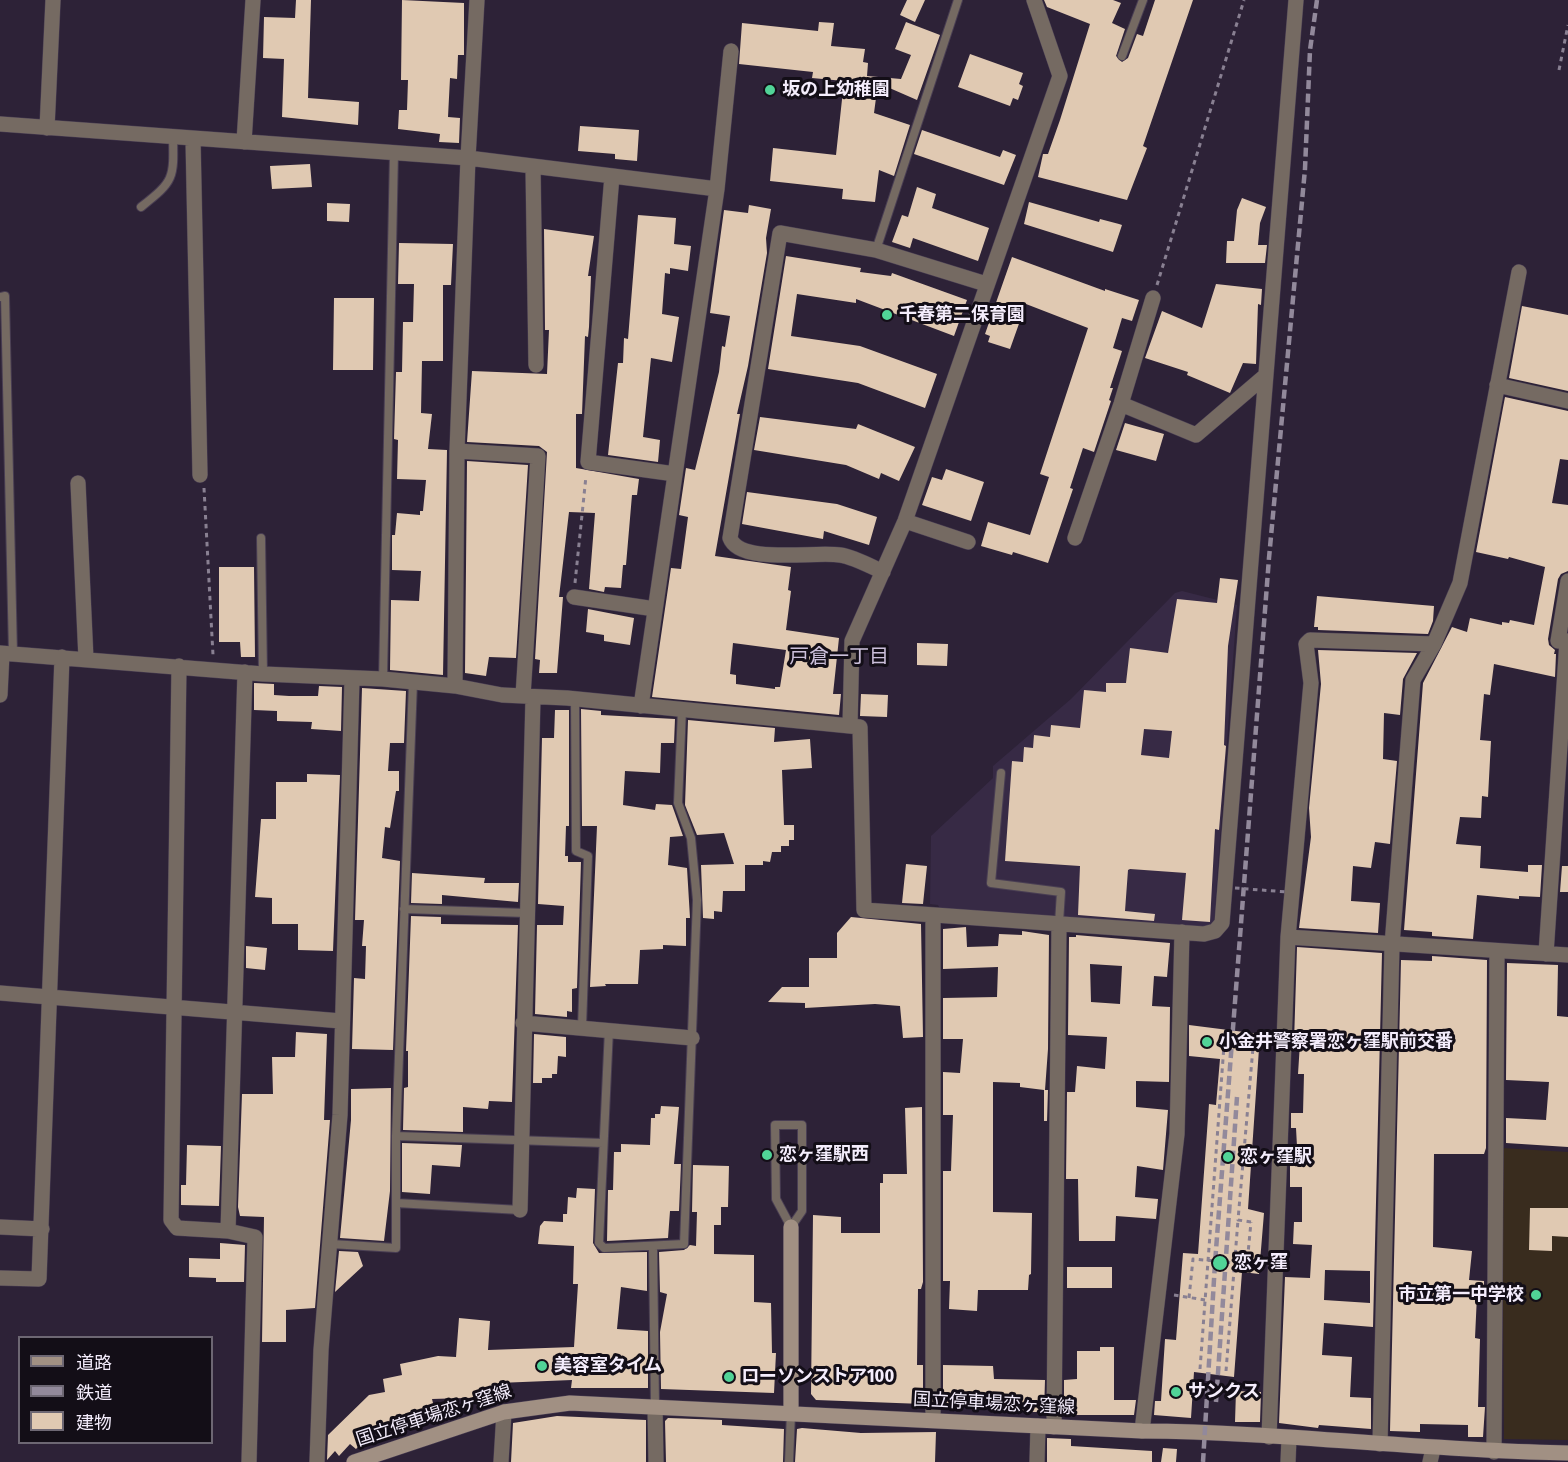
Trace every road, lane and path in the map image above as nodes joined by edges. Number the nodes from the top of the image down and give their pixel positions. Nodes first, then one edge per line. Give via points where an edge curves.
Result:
1 (53, 0) edge
2 (253, 0) edge
3 (477, 0) edge
4 (958, 0) edge
5 (1034, 0) edge
6 (1143, 0) edge
7 (1244, 0) edge
8 (1296, 0) edge
9 (1568, 25) edge
10 (731, 51) dead end
11 (1122, 56) dead end
12 (1559, 70) dead end
13 (0, 124) edge
14 (47, 128) junction
15 (173, 137) junction
16 (193, 139) junction
17 (244, 142) junction
18 (394, 153) junction
19 (468, 158) junction
20 (533, 167) junction
21 (612, 176) junction
22 (717, 189) junction
23 (141, 207) dead end
24 (876, 250) junction
25 (1519, 272) dead end
26 (986, 284) junction
27 (0, 297) edge
28 (1153, 298) joint
29 (536, 365) dead end
30 (1265, 376) junction
31 (1497, 385) junction
32 (1568, 401) edge
33 (1121, 404) junction
34 (457, 451) junction
35 (588, 462) junction
36 (675, 474) junction
37 (200, 475) joint
38 (78, 483) dead end
39 (905, 521) junction
40 (261, 538) dead end
41 (1075, 538) dead end
42 (968, 542) dead end
43 (883, 572) junction
44 (1568, 581) edge
45 (574, 597) joint
46 (655, 609) junction
47 (1568, 641) edge
48 (1434, 645) junction
49 (5, 654) edge
50 (62, 657) junction
51 (86, 659) junction
52 (180, 666) junction
53 (214, 670) junction
54 (245, 672) junction
55 (263, 674) junction
56 (352, 679) junction
57 (383, 679) junction
58 (413, 682) junction
59 (455, 686) junction
60 (0, 695) edge
61 (528, 697) junction
62 (575, 699) junction
63 (641, 706) junction
64 (682, 710) junction
65 (850, 726) junction
66 (1001, 773) dead end
67 (1562, 812) edge
68 (1235, 888) dead end
69 (1287, 892) dead end
70 (404, 909) junction
71 (526, 913) junction
72 (933, 916) junction
73 (1059, 923) junction
74 (1182, 932) junction
75 (1288, 937) junction
76 (1392, 945) junction
77 (1497, 952) junction
78 (1546, 954) junction
79 (1568, 955) edge
80 (0, 993) edge
81 (51, 998) junction
82 (173, 1008) junction
83 (236, 1014) junction
84 (341, 1021) junction
85 (523, 1023) junction
86 (582, 1027) junction
87 (609, 1029) junction
88 (1225, 1032) dead end
89 (1254, 1036) dead end
90 (692, 1038) junction
91 (396, 1136) junction
92 (522, 1139) junction
93 (603, 1143) junction
94 (396, 1203) junction
95 (520, 1210) joint
96 (1238, 1220) junction
97 (0, 1227) edge
98 (791, 1227) junction
99 (42, 1229) junction
100 (228, 1231) junction
101 (331, 1244) junction
102 (653, 1247) junction
103 (0, 1278) edge
104 (1158, 1293) junction
105 (1189, 1298) junction
106 (1205, 1300) junction
107 (1200, 1369) dead end
108 (1226, 1371) dead end
109 (655, 1406) junction
110 (504, 1412) junction
111 (791, 1413) junction
112 (933, 1420) junction
113 (1038, 1426) junction
114 (1054, 1427) junction
115 (1142, 1431) junction
116 (1269, 1437) junction
117 (1289, 1438) junction
118 (1380, 1444) junction
119 (1494, 1452) junction
120 (1568, 1453) edge
121 (1431, 1455) edge
122 (249, 1462) edge
123 (317, 1462) edge
124 (354, 1462) edge
125 (501, 1462) edge
126 (656, 1462) edge
127 (789, 1462) edge
128 (1037, 1462) edge
129 (1288, 1462) edge

1 - 14 street
2 - 17 street
3 - 19 street
4 - 24 lane
5 - 26 street via 1060,76
6 - 11 lane
7 - 28 path
8 - 30 street
9 - 12 path
10 - 22 street
13 - 14 street
14 - 15 street
15 - 16 street
15 - 23 lane via 174,171 165,188
16 - 17 street
16 - 37 street
17 - 18 street
18 - 19 street
18 - 57 lane
19 - 20 street
19 - 34 street
20 - 21 street
20 - 29 street
21 - 22 street
21 - 35 street
22 - 36 street
24 - 26 street
24 - 43 street via 780,233 730,538 739,549 777,555 841,555
25 - 31 street
26 - 39 street
27 - 49 lane via 4,296
28 - 33 street
30 - 33 street via 1196,435
30 - 74 street via 1222,923 1215,931
31 - 32 street
31 - 48 street via 1460,584
33 - 41 street
34 - 59 street
34 - 61 street via 538,456
35 - 36 street
35 - 45 path
36 - 46 street
37 - 53 path via 206,494
38 - 51 street
39 - 42 street
39 - 43 street
40 - 55 lane
43 - 65 street via 852,640
44 - 47 street via 1558,641
45 - 46 street
46 - 63 street
47 - 67 street
48 - 75 street via 1310,640 1306,644 1311,683
48 - 76 street via 1413,680
49 - 50 street
49 - 60 street
50 - 51 street
50 - 81 street
51 - 52 street
52 - 53 street
52 - 82 street
53 - 54 street
54 - 55 street
54 - 83 street
55 - 56 street
56 - 57 street
56 - 84 street
57 - 58 street
58 - 59 street
58 - 70 lane
59 - 61 street
61 - 62 street
61 - 71 street
62 - 63 street
62 - 86 lane via 576,851 588,856
63 - 64 street
64 - 65 street
64 - 90 lane via 678,804 691,838 697,900
65 - 72 street via 860,727 864,910
66 - 73 lane via 991,883 1061,892
67 - 78 street
68 - 69 path, bridge
70 - 71 lane
70 - 91 lane
71 - 85 street
72 - 73 street
72 - 112 street
73 - 74 street
73 - 114 street
74 - 104 street via 1177,1134
75 - 76 street
75 - 116 street
76 - 77 street
76 - 118 street
77 - 78 street
77 - 119 street
78 - 79 street
80 - 81 street
81 - 82 street
81 - 99 street
82 - 83 street
82 - 100 street via 171,1220 177,1228
83 - 84 street
83 - 100 street
84 - 101 street via 340,1115
85 - 86 street
85 - 92 street
86 - 87 street
87 - 90 street
87 - 93 lane
88 - 106 path
89 - 96 path
90 - 102 lane via 684,1244
91 - 92 lane
91 - 94 lane
92 - 93 lane
92 - 95 street
93 - 102 lane via 599,1243 604,1248
94 - 95 lane
94 - 101 lane via 396,1248
96 - 105 path, bridge via 1251,1222 1247,1264 1193,1259
96 - 108 path
97 - 99 street
98 - 98 lane via 776,1198 775,1125 802,1125 802,1211
98 - 111 main road
99 - 103 street via 39,1279
100 - 122 street via 255,1237
101 - 123 street via 321,1350
102 - 109 lane
104 - 105 path
104 - 115 street
105 - 106 path
106 - 107 path
109 - 110 main road, 国立停車場恋ヶ窪線 via 570,1403
109 - 111 main road, 国立停車場恋ヶ窪線
109 - 126 street
110 - 124 main road, 国立停車場恋ヶ窪線
110 - 125 street
111 - 112 main road, 国立停車場恋ヶ窪線
111 - 127 lane
112 - 113 main road, 国立停車場恋ヶ窪線
113 - 114 main road, 国立停車場恋ヶ窪線
113 - 128 street
114 - 115 main road, 国立停車場恋ヶ窪線
115 - 116 main road, 国立停車場恋ヶ窪線
116 - 117 main road, 国立停車場恋ヶ窪線
117 - 118 main road, 国立停車場恋ヶ窪線
117 - 129 street
118 - 121 main road, 国立停車場恋ヶ窪線
119 - 120 main road, 国立停車場恋ヶ窪線
119 - 121 main road, 国立停車場恋ヶ窪線

